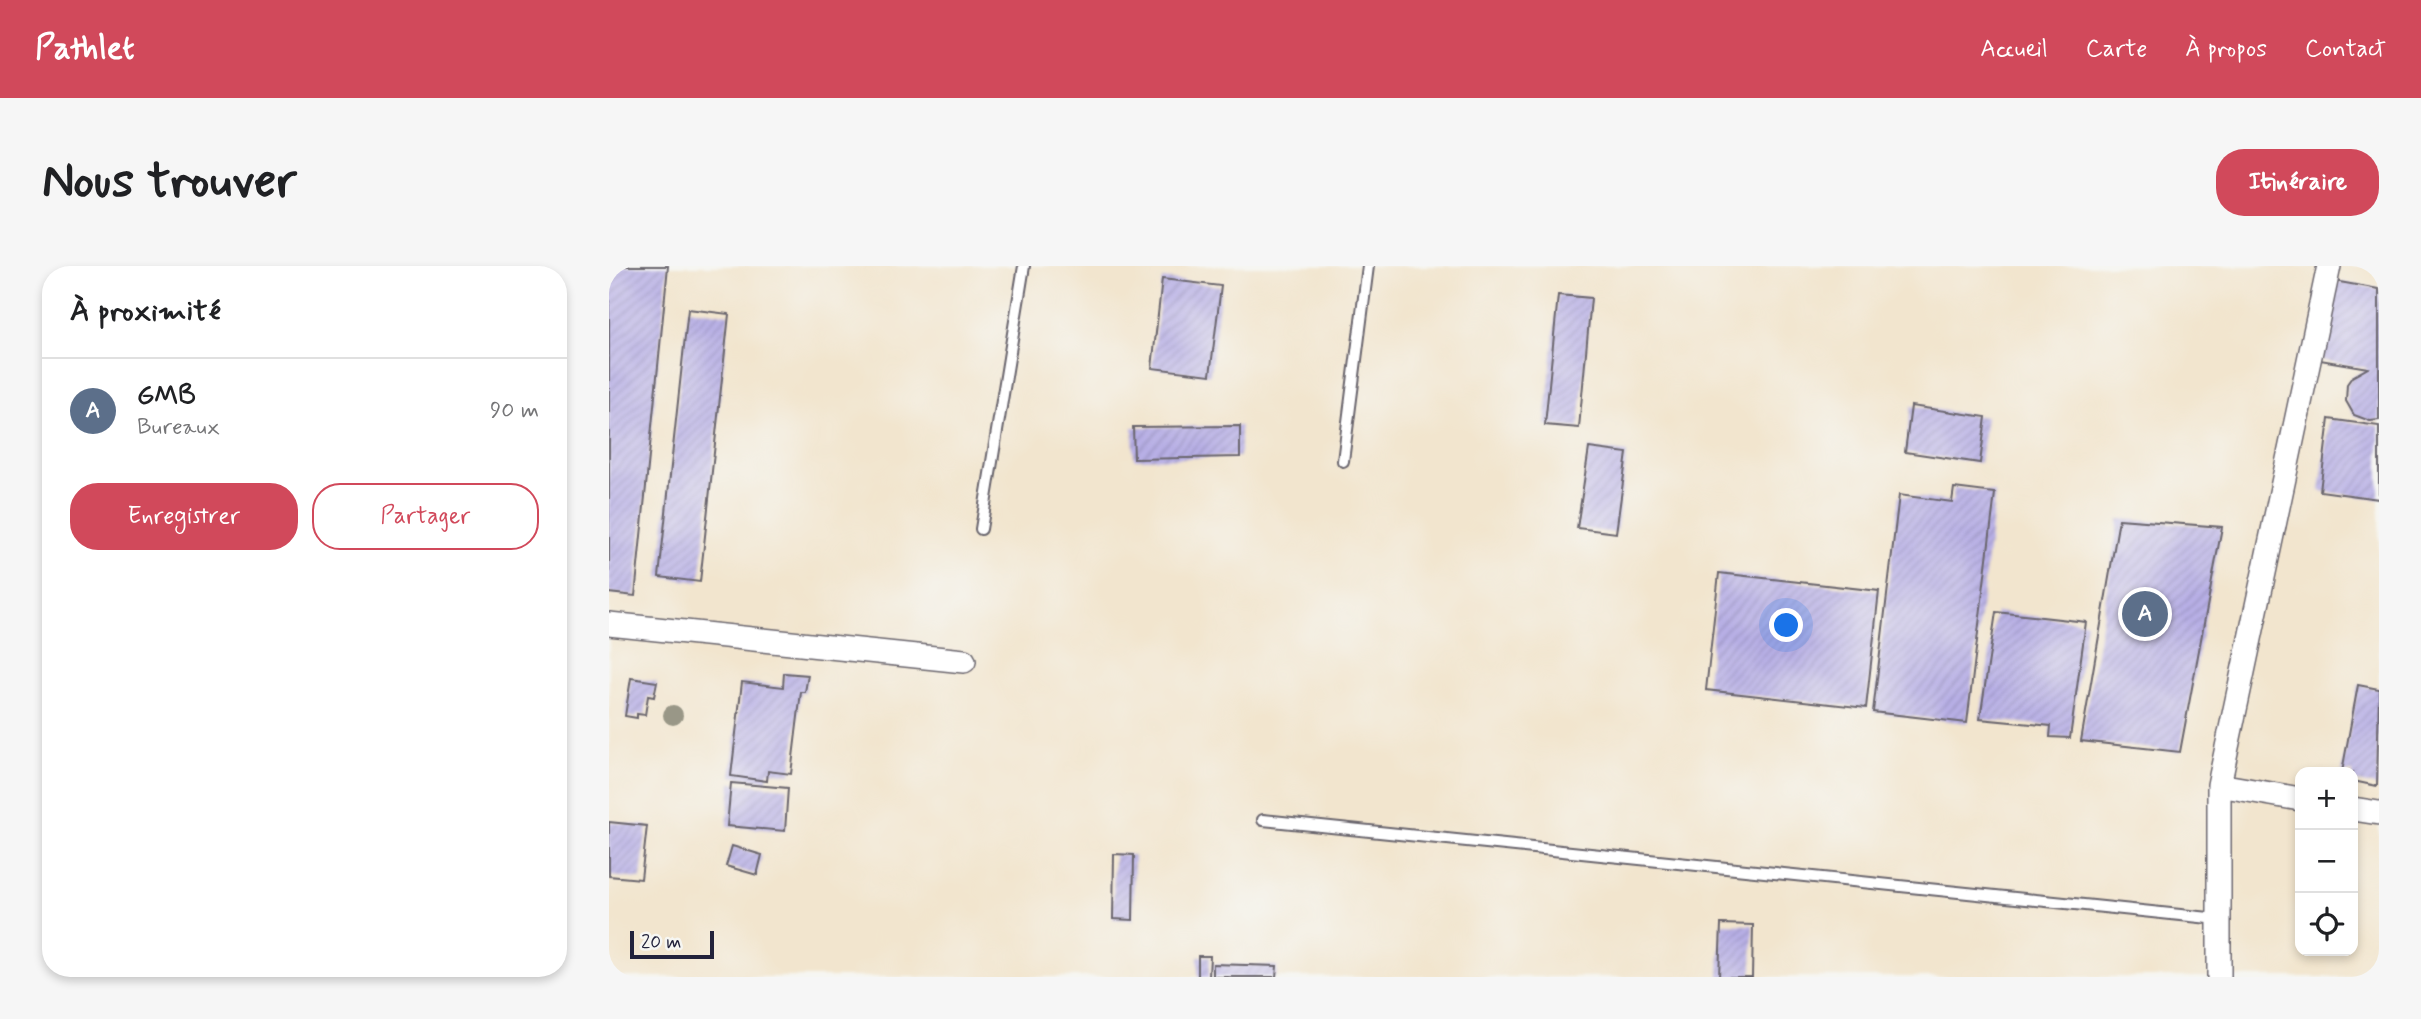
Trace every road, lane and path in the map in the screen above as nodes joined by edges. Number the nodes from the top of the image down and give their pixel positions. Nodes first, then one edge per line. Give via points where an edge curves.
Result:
1 (1024, 266) edge
2 (1368, 266) edge
3 (2329, 266) edge
4 (1343, 461) dead end
5 (981, 528) dead end
6 (609, 624) edge
7 (964, 661) dead end
8 (2219, 785) junction
9 (2295, 798) edge
10 (2358, 810) edge
11 (2379, 813) edge
12 (1262, 820) dead end
13 (2219, 919) junction
14 (2219, 977) edge

1 - 5 lane
2 - 4 lane
3 - 8 street
6 - 7 street
8 - 9 street
8 - 13 street
10 - 11 street
12 - 13 lane
13 - 14 street

